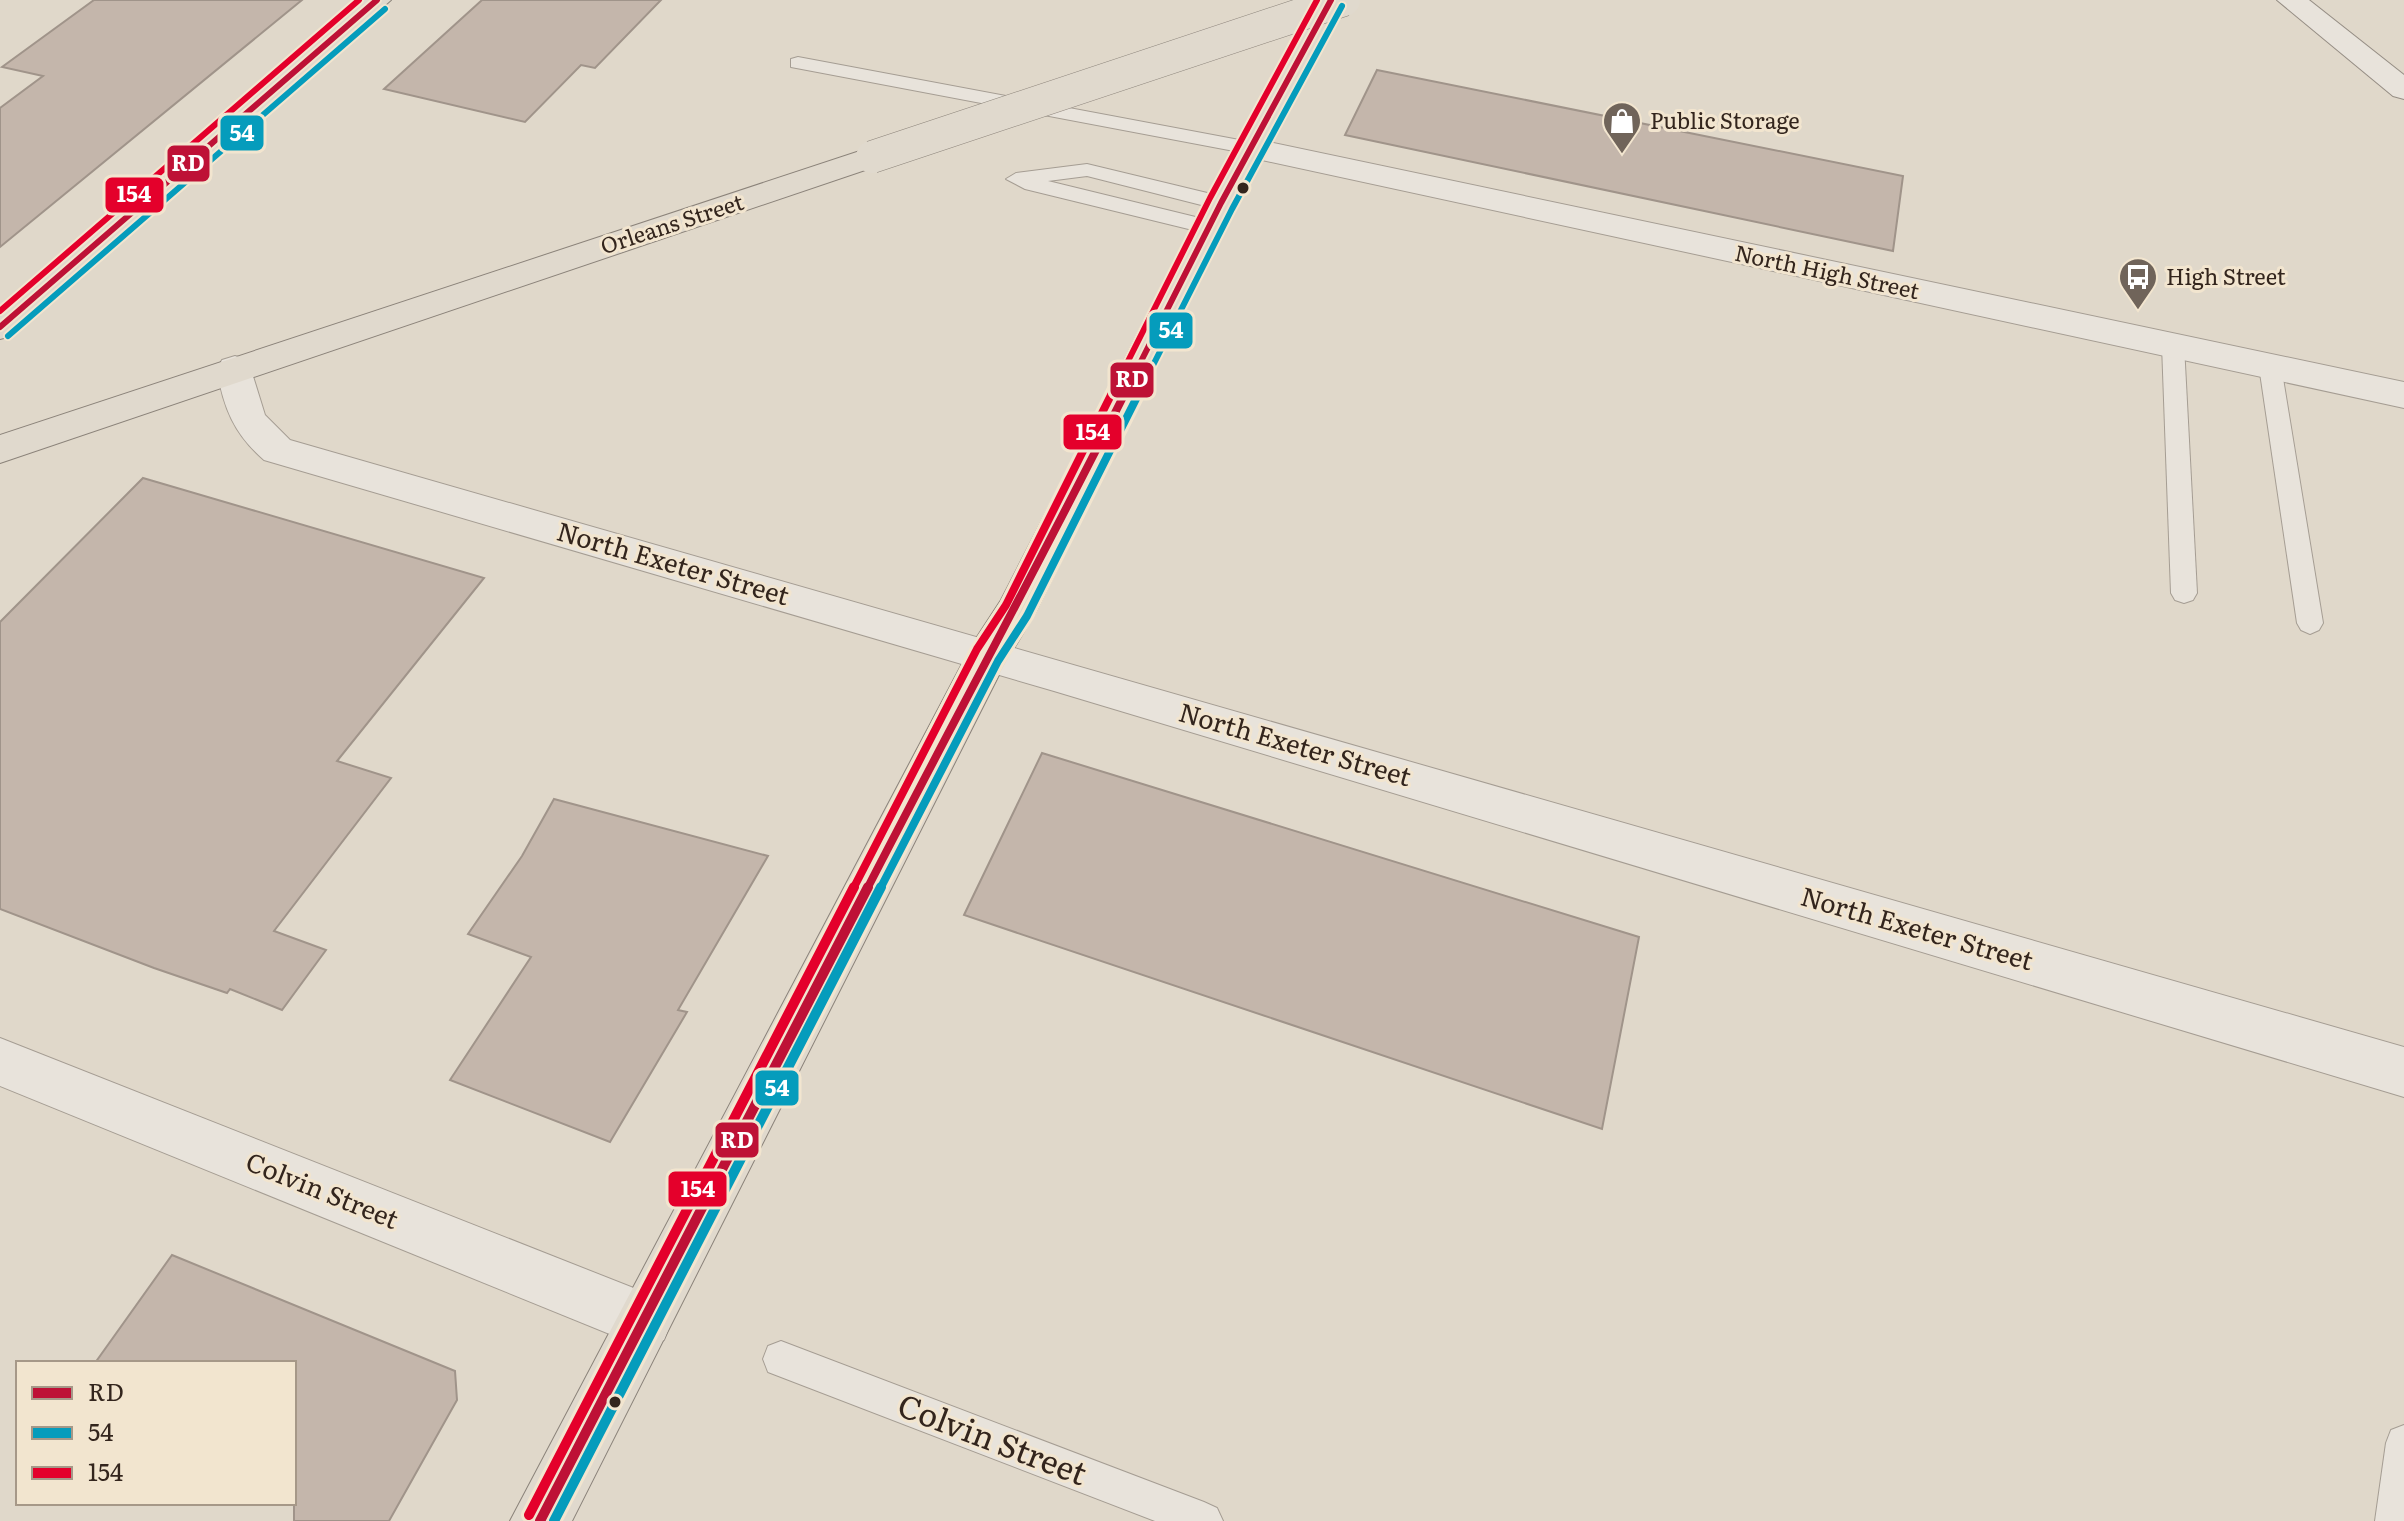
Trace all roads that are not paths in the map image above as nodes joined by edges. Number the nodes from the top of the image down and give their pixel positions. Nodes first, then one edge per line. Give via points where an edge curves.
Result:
1 (377, 0) edge
2 (1331, 0) edge
3 (1344, 0) edge
4 (2291, 0) edge
5 (798, 63) dead end
6 (2404, 90) edge
7 (1250, 148) junction
8 (1215, 215) junction
9 (0, 327) edge
10 (2173, 345) junction
11 (2270, 366) junction
12 (235, 369) junction
13 (2404, 395) edge
14 (0, 449) edge
15 (2184, 593) dead end
16 (2310, 623) dead end
17 (988, 655) junction
18 (0, 1062) edge
19 (2404, 1072) edge
20 (644, 1320) junction
21 (781, 1359) dead end
22 (2404, 1443) edge
23 (540, 1521) edge
24 (1204, 1521) edge
25 (2394, 1521) edge

1 - 9 main road
2 - 7 main road
3 - 12 main road, Orleans Street, bridge
4 - 6 street
5 - 7 lane
7 - 8 main road
7 - 10 street, North High Street
8 - 8 lane via 1087,170 1016,179
8 - 17 main road via 1016,611
10 - 11 street, North High Street
10 - 15 lane
11 - 13 street, North High Street
11 - 16 lane
12 - 14 main road, Orleans Street
12 - 17 street, North Exeter Street via 250,426 277,450
17 - 19 street, North Exeter Street
17 - 20 main road
18 - 20 street, Colvin Street
20 - 23 main road
21 - 24 lane, Colvin Street
22 - 25 lane

